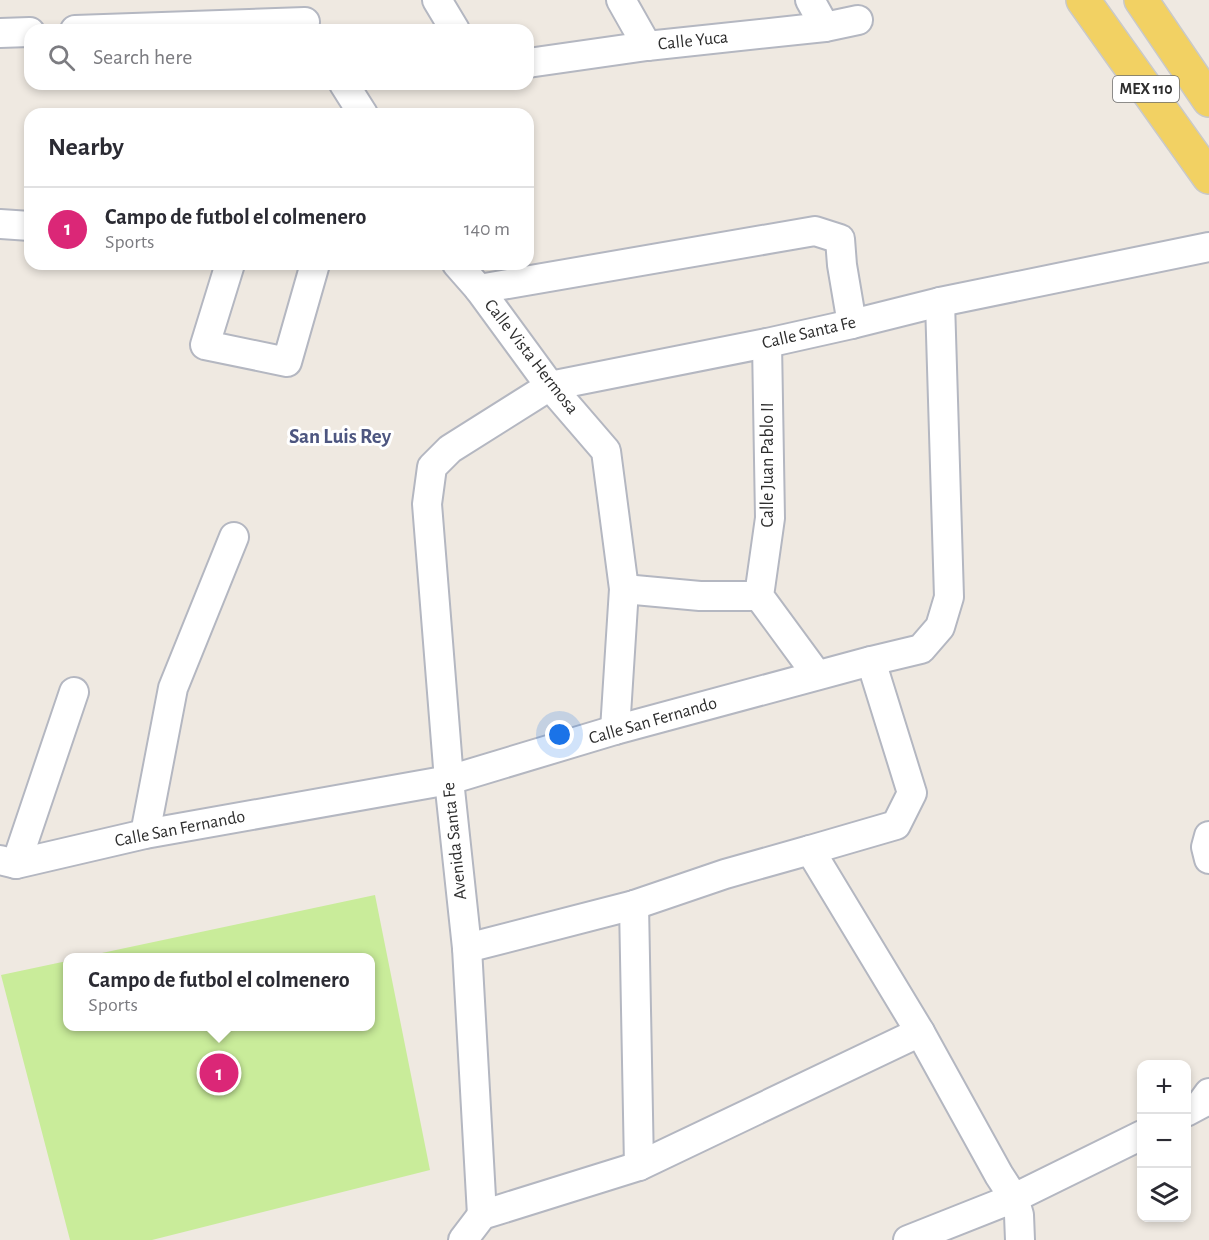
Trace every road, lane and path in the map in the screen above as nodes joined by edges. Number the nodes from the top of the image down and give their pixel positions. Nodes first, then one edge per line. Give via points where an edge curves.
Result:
1 (438, 0) edge
2 (621, 0) edge
3 (810, 0) edge
4 (1083, 0) edge
5 (1141, 0) edge
6 (303, 17) edge
7 (858, 20) dead end
8 (180, 24) edge
9 (452, 24) edge
10 (825, 27) junction
11 (24, 32) edge
12 (0, 33) edge
13 (647, 46) junction
14 (534, 62) edge
15 (348, 90) edge
16 (1209, 100) edge
17 (359, 108) edge
18 (1209, 177) edge
19 (0, 224) edge
20 (24, 226) edge
21 (1209, 247) edge
22 (228, 270) edge
23 (313, 270) edge
24 (456, 270) edge
25 (479, 289) junction
26 (940, 302) junction
27 (852, 324) junction
28 (767, 343) junction
29 (550, 386) junction
30 (432, 467) joint
31 (234, 537) dead end
32 (624, 589) junction
33 (759, 596) junction
34 (872, 661) junction
35 (817, 675) junction
36 (74, 692) dead end
37 (615, 730) junction
38 (449, 780) junction
39 (145, 834) junction
40 (1209, 836) edge
41 (810, 850) junction
42 (1209, 859) edge
43 (8, 862) edge
44 (634, 905) junction
45 (466, 948) junction
46 (920, 1032) junction
47 (1209, 1093) edge
48 (1191, 1109) edge
49 (1137, 1137) edge
50 (639, 1166) junction
51 (1014, 1198) junction
52 (482, 1215) junction
53 (463, 1240) edge
54 (908, 1240) edge
55 (1020, 1240) edge

1 - 9 street
2 - 13 street
3 - 10 street
4 - 18 main road, MEX 110
5 - 16 main road, MEX 110
6 - 8 street
7 - 10 street, Calle Yuca
10 - 13 street, Calle Yuca
11 - 12 street
13 - 14 street, Calle Yuca
15 - 17 street
19 - 20 street
21 - 26 street, Calle Santa Fe
22 - 23 street via 205,345 287,362
24 - 25 street, Calle Vista Hermosa
25 - 27 street via 815,231 840,239
25 - 29 street, Calle Vista Hermosa
26 - 27 street, Calle Santa Fe
26 - 34 street, Calle San Fernando via 949,597 940,627 921,649
27 - 28 street, Calle Santa Fe
28 - 29 street, Calle Santa Fe
28 - 33 street, Calle Juan Pablo II via 770,518
29 - 30 street, Calle Santa Fe via 450,449
29 - 32 street, Calle Vista Hermosa via 606,451
30 - 38 street, Avenida Santa Fe via 428,504
31 - 39 street via 173,688
32 - 33 street via 700,596
32 - 37 street
33 - 35 street
34 - 35 street, Calle San Fernando
34 - 41 street via 912,793 897,825
35 - 37 street, Calle San Fernando
36 - 43 street
37 - 38 street, Calle San Fernando
38 - 39 street, Calle San Fernando
38 - 45 street, Avenida Santa Fe
39 - 43 street, Calle San Fernando
40 - 42 street
41 - 44 street
41 - 46 street
44 - 45 street
44 - 50 street
45 - 52 street, Avenida Santa Fe
46 - 50 street
46 - 51 street
47 - 48 street
49 - 51 street
50 - 52 street
51 - 54 street
51 - 55 street
52 - 53 street

